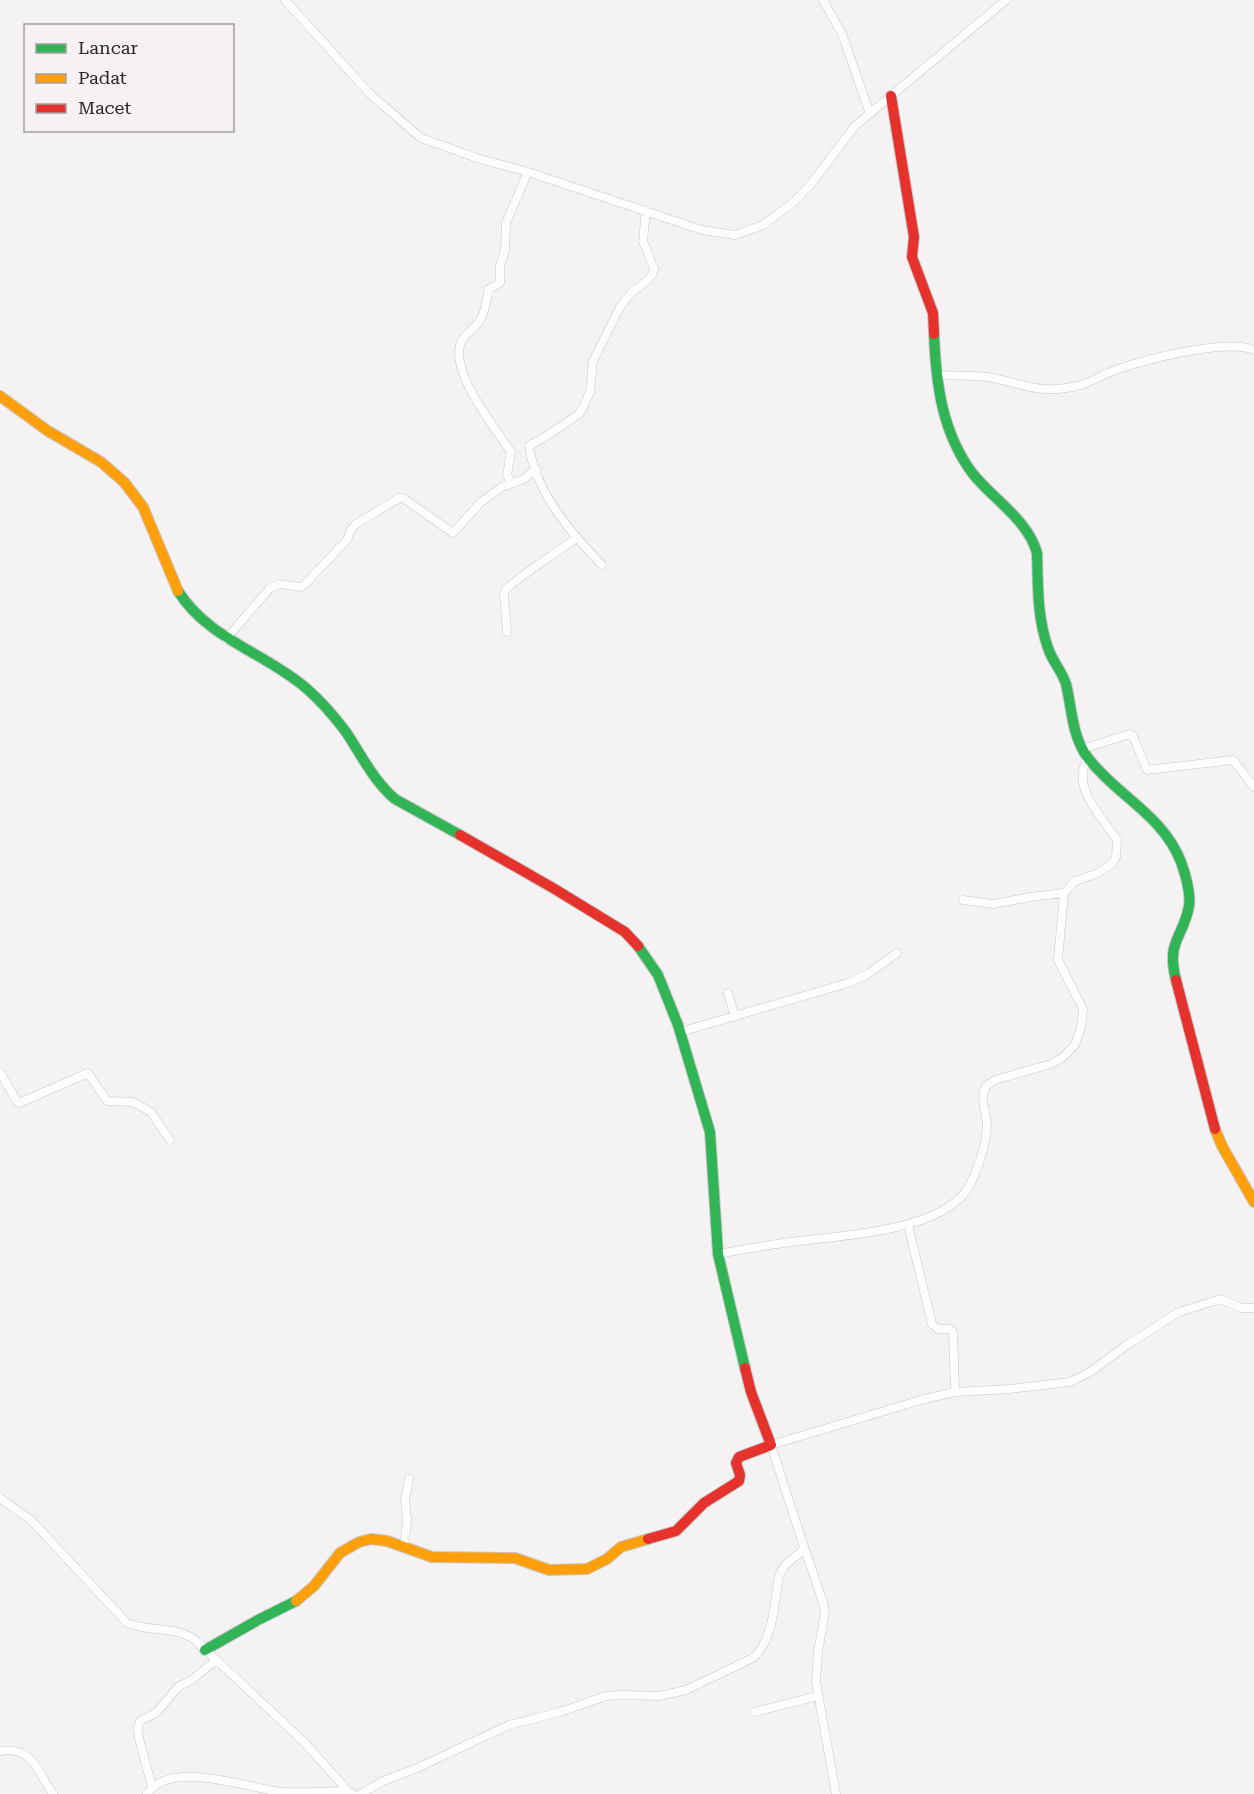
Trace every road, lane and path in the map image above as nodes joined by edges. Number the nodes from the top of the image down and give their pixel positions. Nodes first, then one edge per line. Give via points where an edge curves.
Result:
1 (285, 0) edge
2 (823, 0) edge
3 (1006, 0) edge
4 (891, 96) junction
5 (870, 114) junction
6 (528, 172) junction
7 (646, 212) junction
8 (1254, 350) edge
9 (936, 375) junction
10 (0, 396) edge
11 (536, 469) junction
12 (511, 483) junction
13 (576, 538) junction
14 (603, 565) dead end
15 (507, 632) dead end
16 (226, 639) junction
17 (1082, 749) junction
18 (1088, 759) junction
19 (1254, 787) edge
20 (1064, 893) junction
21 (963, 900) dead end
22 (897, 953) dead end
23 (728, 993) dead end
24 (735, 1017) junction
25 (680, 1032) junction
26 (0, 1072) edge
27 (4, 1087) edge
28 (170, 1140) dead end
29 (1254, 1202) edge
30 (908, 1225) junction
31 (718, 1254) junction
32 (1254, 1308) edge
33 (955, 1392) junction
34 (771, 1445) junction
35 (409, 1479) dead end
36 (0, 1498) edge
37 (404, 1547) junction
38 (804, 1547) junction
39 (205, 1650) junction
40 (216, 1660) junction
41 (818, 1696) junction
42 (755, 1712) dead end
43 (0, 1751) edge
44 (150, 1790) edge
45 (351, 1792) edge
46 (53, 1794) edge
47 (361, 1794) edge
48 (836, 1794) edge

1 - 6 street via 370,94 413,133 480,159
2 - 5 street via 842,34
3 - 4 street
4 - 5 street
4 - 9 street via 914,237 912,257 933,313
5 - 7 street via 855,126 795,201 754,229 735,235 719,234
6 - 7 street
6 - 12 street via 506,223 500,283 489,289 481,320 463,339 459,354 471,389 512,454 507,474
7 - 11 street via 643,241 654,269 652,275 620,307 593,361 591,392 579,414 529,446
8 - 9 street via 1225,346 1152,358 1078,386 1046,391 985,377
9 - 17 street via 940,402 960,453 973,474 1034,542 1042,624 1048,649 1063,675
10 - 16 street via 117,475 142,505 180,593 193,612
11 - 12 street
11 - 13 street via 557,513
12 - 16 street via 481,501 452,534 399,498 356,524 347,540 301,587 279,584 270,588
13 - 14 street
13 - 15 street via 505,590
16 - 25 street via 285,672 311,692 339,724 375,781 395,799 625,932 658,975
17 - 18 street
17 - 19 street via 1130,734 1147,770 1233,760
18 - 20 street via 1081,780 1117,840 1117,848 1112,864 1105,870 1075,881
18 - 29 street via 1164,831 1177,851 1186,879 1188,903 1171,950 1173,969 1213,1125
20 - 21 street via 994,904
20 - 30 street via 1058,960 1083,1009 1075,1045 1051,1064 986,1086 986,1139 969,1186 940,1211
22 - 24 street via 848,983
23 - 24 street
24 - 25 street
25 - 31 street via 710,1132
26 - 27 street
27 - 28 street via 22,1103 88,1073 107,1101 133,1102 151,1112
30 - 31 street
30 - 33 street via 932,1324 953,1332
31 - 34 street via 751,1392
32 - 33 street via 1241,1308 1221,1299 1179,1312 1070,1382
33 - 34 street
34 - 37 street via 739,1457 739,1480 702,1505 676,1530 621,1547 591,1568 549,1570 515,1558 432,1557
34 - 38 street
35 - 37 street
36 - 39 street via 31,1520 127,1623 188,1635
37 - 39 street via 374,1538 350,1545 329,1563 306,1594
38 - 41 street via 825,1612 816,1670
38 - 47 street via 782,1567 766,1638 753,1658 686,1690 659,1696 606,1696 509,1725
39 - 40 street
40 - 44 street via 178,1687 156,1713 140,1721 139,1738
40 - 45 street via 306,1743
41 - 42 street
41 - 48 street
43 - 46 street via 29,1757
44 - 45 street via 170,1779 184,1777 230,1781 281,1792

